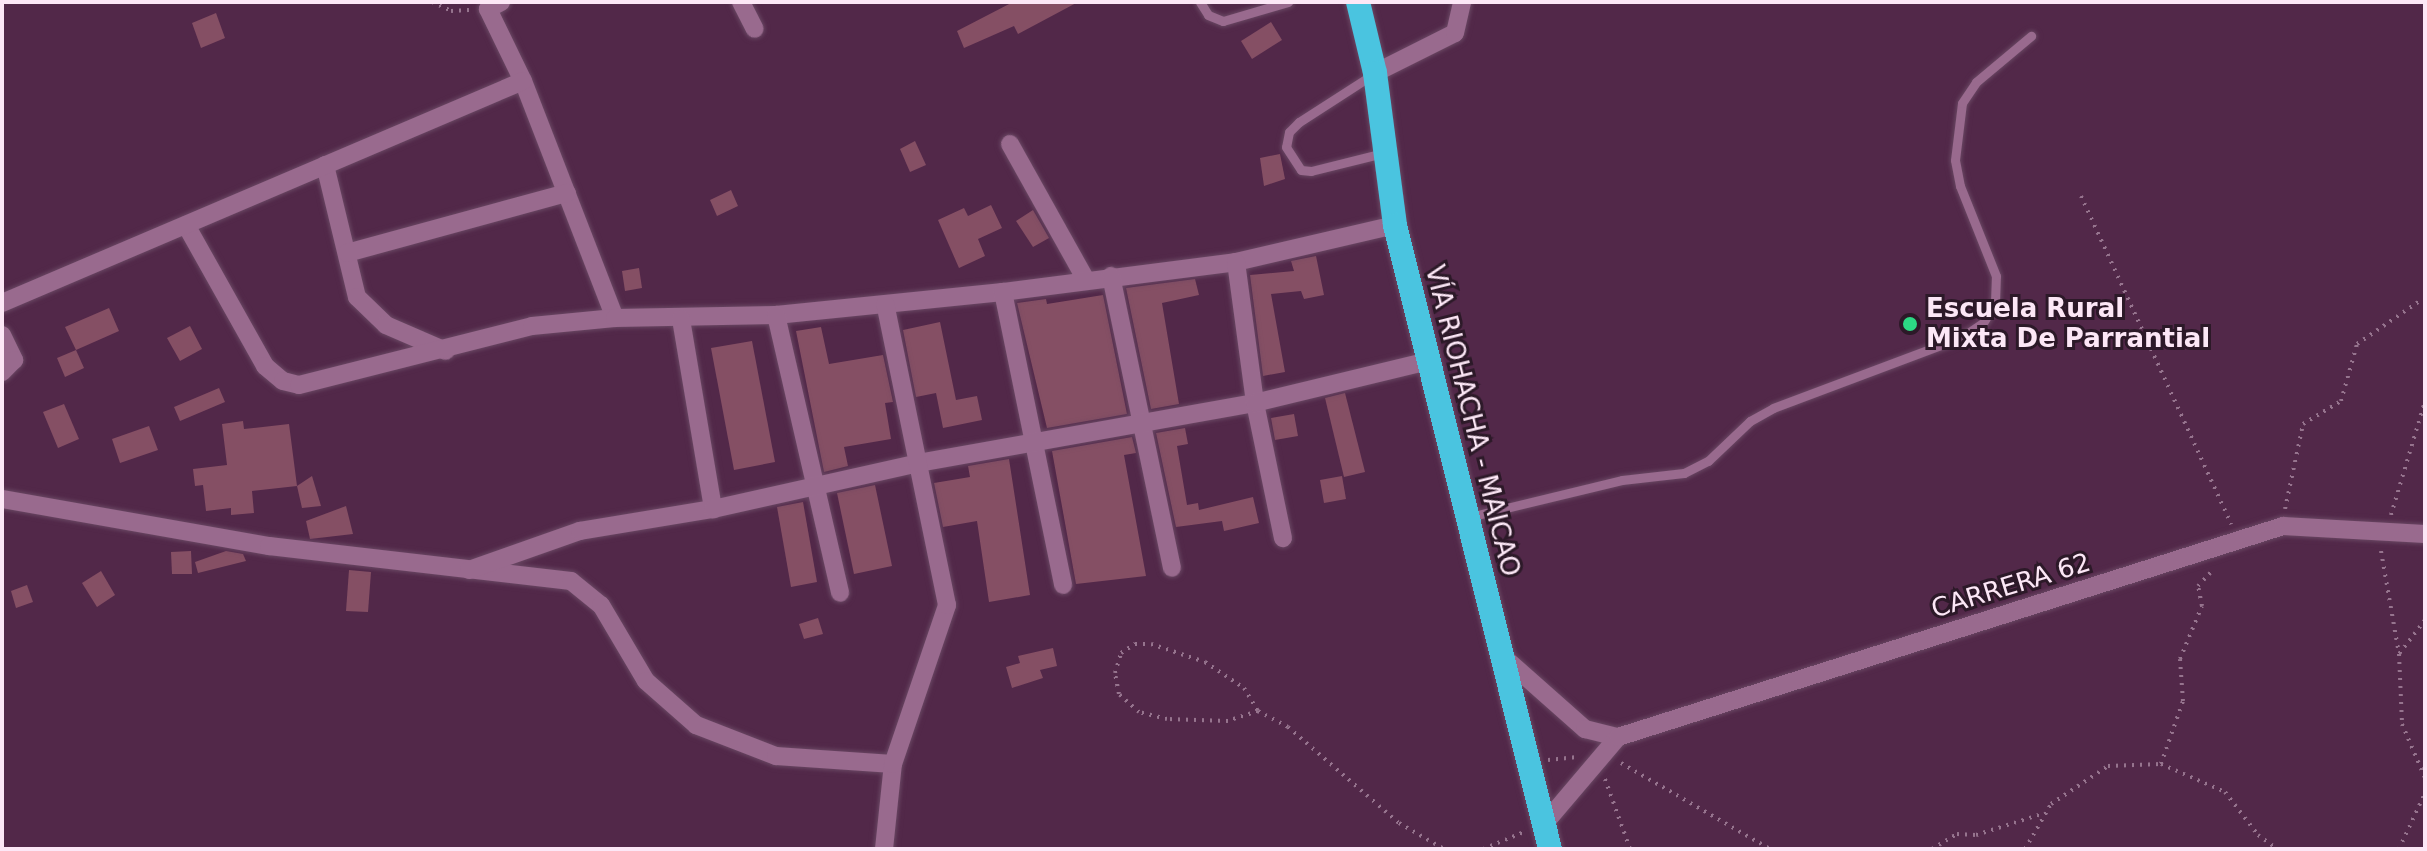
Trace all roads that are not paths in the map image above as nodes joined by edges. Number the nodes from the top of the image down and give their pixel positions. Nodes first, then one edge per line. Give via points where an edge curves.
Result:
1 (741, 2) edge
2 (1200, 2) edge
3 (1288, 2) edge
4 (1358, 2) edge
5 (1462, 2) edge
6 (494, 5) edge
7 (755, 29) dead end
8 (2031, 36) dead end
9 (1375, 73) junction
10 (523, 81) junction
11 (1010, 144) dead end
12 (1383, 153) junction
13 (325, 165) junction
14 (567, 193) junction
15 (186, 225) junction
16 (1395, 225) junction
17 (347, 253) junction
18 (1236, 262) junction
19 (1111, 276) junction
20 (1086, 280) junction
21 (1003, 292) junction
22 (2, 303) edge
23 (885, 304) junction
24 (776, 315) junction
25 (615, 318) junction
26 (681, 319) junction
27 (2, 335) edge
28 (446, 351) junction
29 (1428, 361) junction
30 (2, 372) edge
31 (1255, 403) junction
32 (1138, 423) junction
33 (1035, 443) junction
34 (918, 463) junction
35 (819, 483) junction
36 (2, 499) edge
37 (713, 509) junction
38 (1466, 517) junction
39 (2425, 534) edge
40 (1283, 538) dead end
41 (1172, 568) dead end
42 (469, 570) junction
43 (1063, 585) dead end
44 (840, 593) dead end
45 (1499, 653) junction
46 (1618, 737) junction
47 (893, 764) junction
48 (1545, 823) junction
49 (884, 849) edge
50 (1550, 849) edge

1 - 7 street
2 - 3 lane via 1208,15 1223,21
4 - 9 highway, VÍA RIOHACHA - MAICAO
5 - 9 street via 1455,33
6 - 10 street
8 - 38 lane via 1976,82 1962,103 1955,160 1960,186 1996,276 1995,303 1983,323 1962,337 1773,408 1750,421 1708,461 1684,473 1622,480
9 - 12 highway, VÍA RIOHACHA - MAICAO
9 - 12 lane via 1299,122 1289,132 1286,147 1301,170 1311,171
10 - 13 street
10 - 14 street
11 - 20 street
12 - 16 highway, VÍA RIOHACHA - MAICAO
13 - 15 street
13 - 17 street
14 - 17 street
14 - 25 street
15 - 22 street
15 - 28 street via 265,366 283,381 313,384
16 - 18 street
16 - 29 highway, VÍA RIOHACHA - MAICAO
17 - 28 street via 357,297 368,313
18 - 19 street
18 - 31 street
19 - 20 street
19 - 32 street
20 - 21 street
21 - 23 street
21 - 33 street
23 - 24 street
23 - 34 street
24 - 26 street
24 - 35 street
25 - 26 street
25 - 28 street via 532,326
26 - 37 street
27 - 30 street via 14,360
29 - 31 street
29 - 38 highway, VÍA RIOHACHA - MAICAO
31 - 32 street
31 - 40 street
32 - 33 street
32 - 41 street
33 - 34 street
33 - 43 street
34 - 35 street
34 - 47 street via 947,605
35 - 37 street
35 - 44 street
36 - 42 street via 269,546
37 - 42 street via 580,531
38 - 45 highway, VÍA RIOHACHA - MAICAO
39 - 46 street, CARRERA 62 via 2283,526
42 - 47 street via 571,581 588,590 646,681 696,725 776,756
45 - 46 street via 1585,729
45 - 48 highway, VÍA RIOHACHA - MAICAO
46 - 48 street, CARRERA 62 via 1599,753
47 - 49 street
48 - 50 highway, VÍA RIOHACHA - MAICAO

